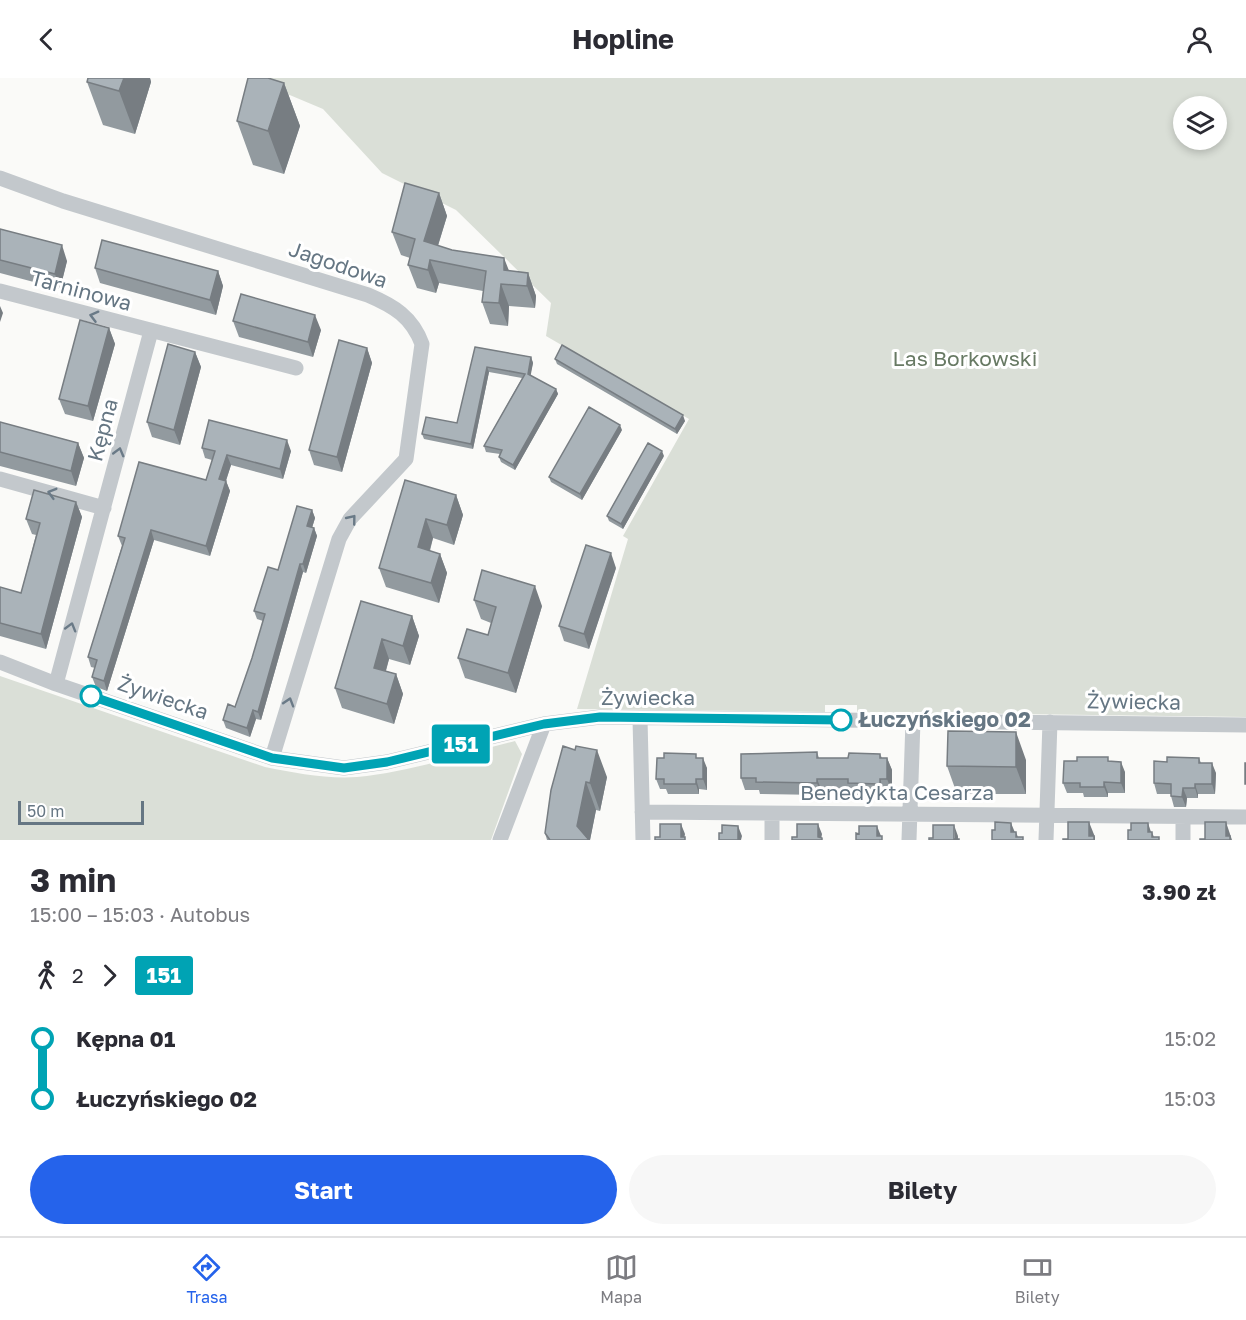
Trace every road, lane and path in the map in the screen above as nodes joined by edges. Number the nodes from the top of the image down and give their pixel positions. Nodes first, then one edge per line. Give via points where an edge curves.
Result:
1 (0, 178) edge
2 (0, 291) edge
3 (151, 331) junction
4 (296, 368) dead end
5 (0, 478) edge
6 (104, 508) junction
7 (0, 662) edge
8 (56, 684) junction
9 (640, 718) junction
10 (913, 720) junction
11 (1050, 722) junction
12 (544, 724) junction
13 (1246, 725) edge
14 (272, 758) junction
15 (642, 812) junction
16 (772, 814) junction
17 (1046, 814) junction
18 (909, 815) junction
19 (1246, 817) edge
20 (1183, 818) junction
21 (500, 840) edge
22 (643, 840) edge
23 (772, 840) edge
24 (909, 840) edge
25 (1046, 840) edge
26 (1184, 840) edge

14 -> 1 street, Jagodowa via 339,539 350,519 406,459 422,344 417,331 400,311 368,295
3 -> 2 street, Tarninowa
3 - 4 street
6 -> 3 street, Kępna
6 -> 5 street
8 -> 6 street, Kępna
7 - 8 street, Żywiecka
8 - 14 street, Żywiecka
9 - 10 street, Żywiecka
9 - 12 street, Żywiecka via 600,717
9 - 15 street
10 - 11 street, Żywiecka
10 - 18 street
11 - 13 street, Żywiecka
11 - 17 street
12 - 14 street, Żywiecka via 387,762 344,768
12 - 21 street
15 - 16 street, Benedykta Cesarza
15 - 22 street
16 - 18 street, Benedykta Cesarza
16 - 23 street
17 - 18 street, Benedykta Cesarza
17 - 20 street, Benedykta Cesarza
17 - 25 street
18 - 24 street
19 - 20 street, Benedykta Cesarza
20 - 26 street

